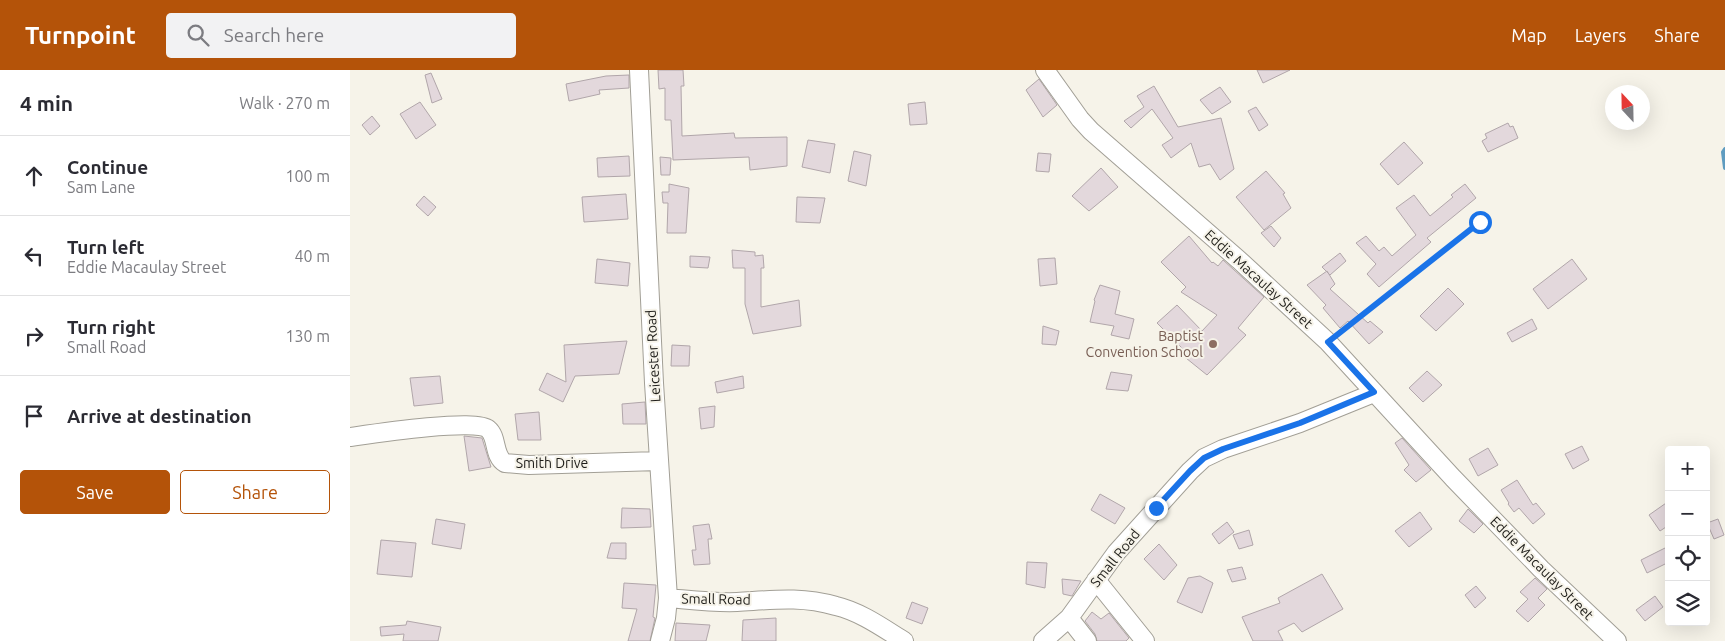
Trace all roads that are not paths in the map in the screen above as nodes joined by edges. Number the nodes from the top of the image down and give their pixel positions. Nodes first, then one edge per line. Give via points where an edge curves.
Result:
1 (639, 70) edge
2 (1045, 70) edge
3 (1374, 392) junction
4 (350, 437) edge
5 (658, 461) junction
6 (1096, 580) junction
7 (668, 598) junction
8 (1069, 618) junction
9 (660, 641) edge
10 (904, 641) edge
11 (1043, 641) edge
12 (1087, 641) edge
13 (1145, 641) edge
14 (1617, 641) edge

1 - 5 street, Leicester Road
2 - 3 street, Eddie Macaulay Street via 1091,132 1239,260 1328,342
3 - 6 street, Small Road via 1204,458 1116,553
3 - 14 street, Eddie Macaulay Street via 1534,562
4 - 5 street, Smith Drive via 389,431 484,426 491,432 504,463
5 - 7 street, Leicester Road
6 - 8 street, Small Road
6 - 13 street
7 - 9 street, Leicester Road
7 - 10 street, Small Road via 736,602 803,599 838,606
8 - 11 street, Small Road
8 - 12 street

